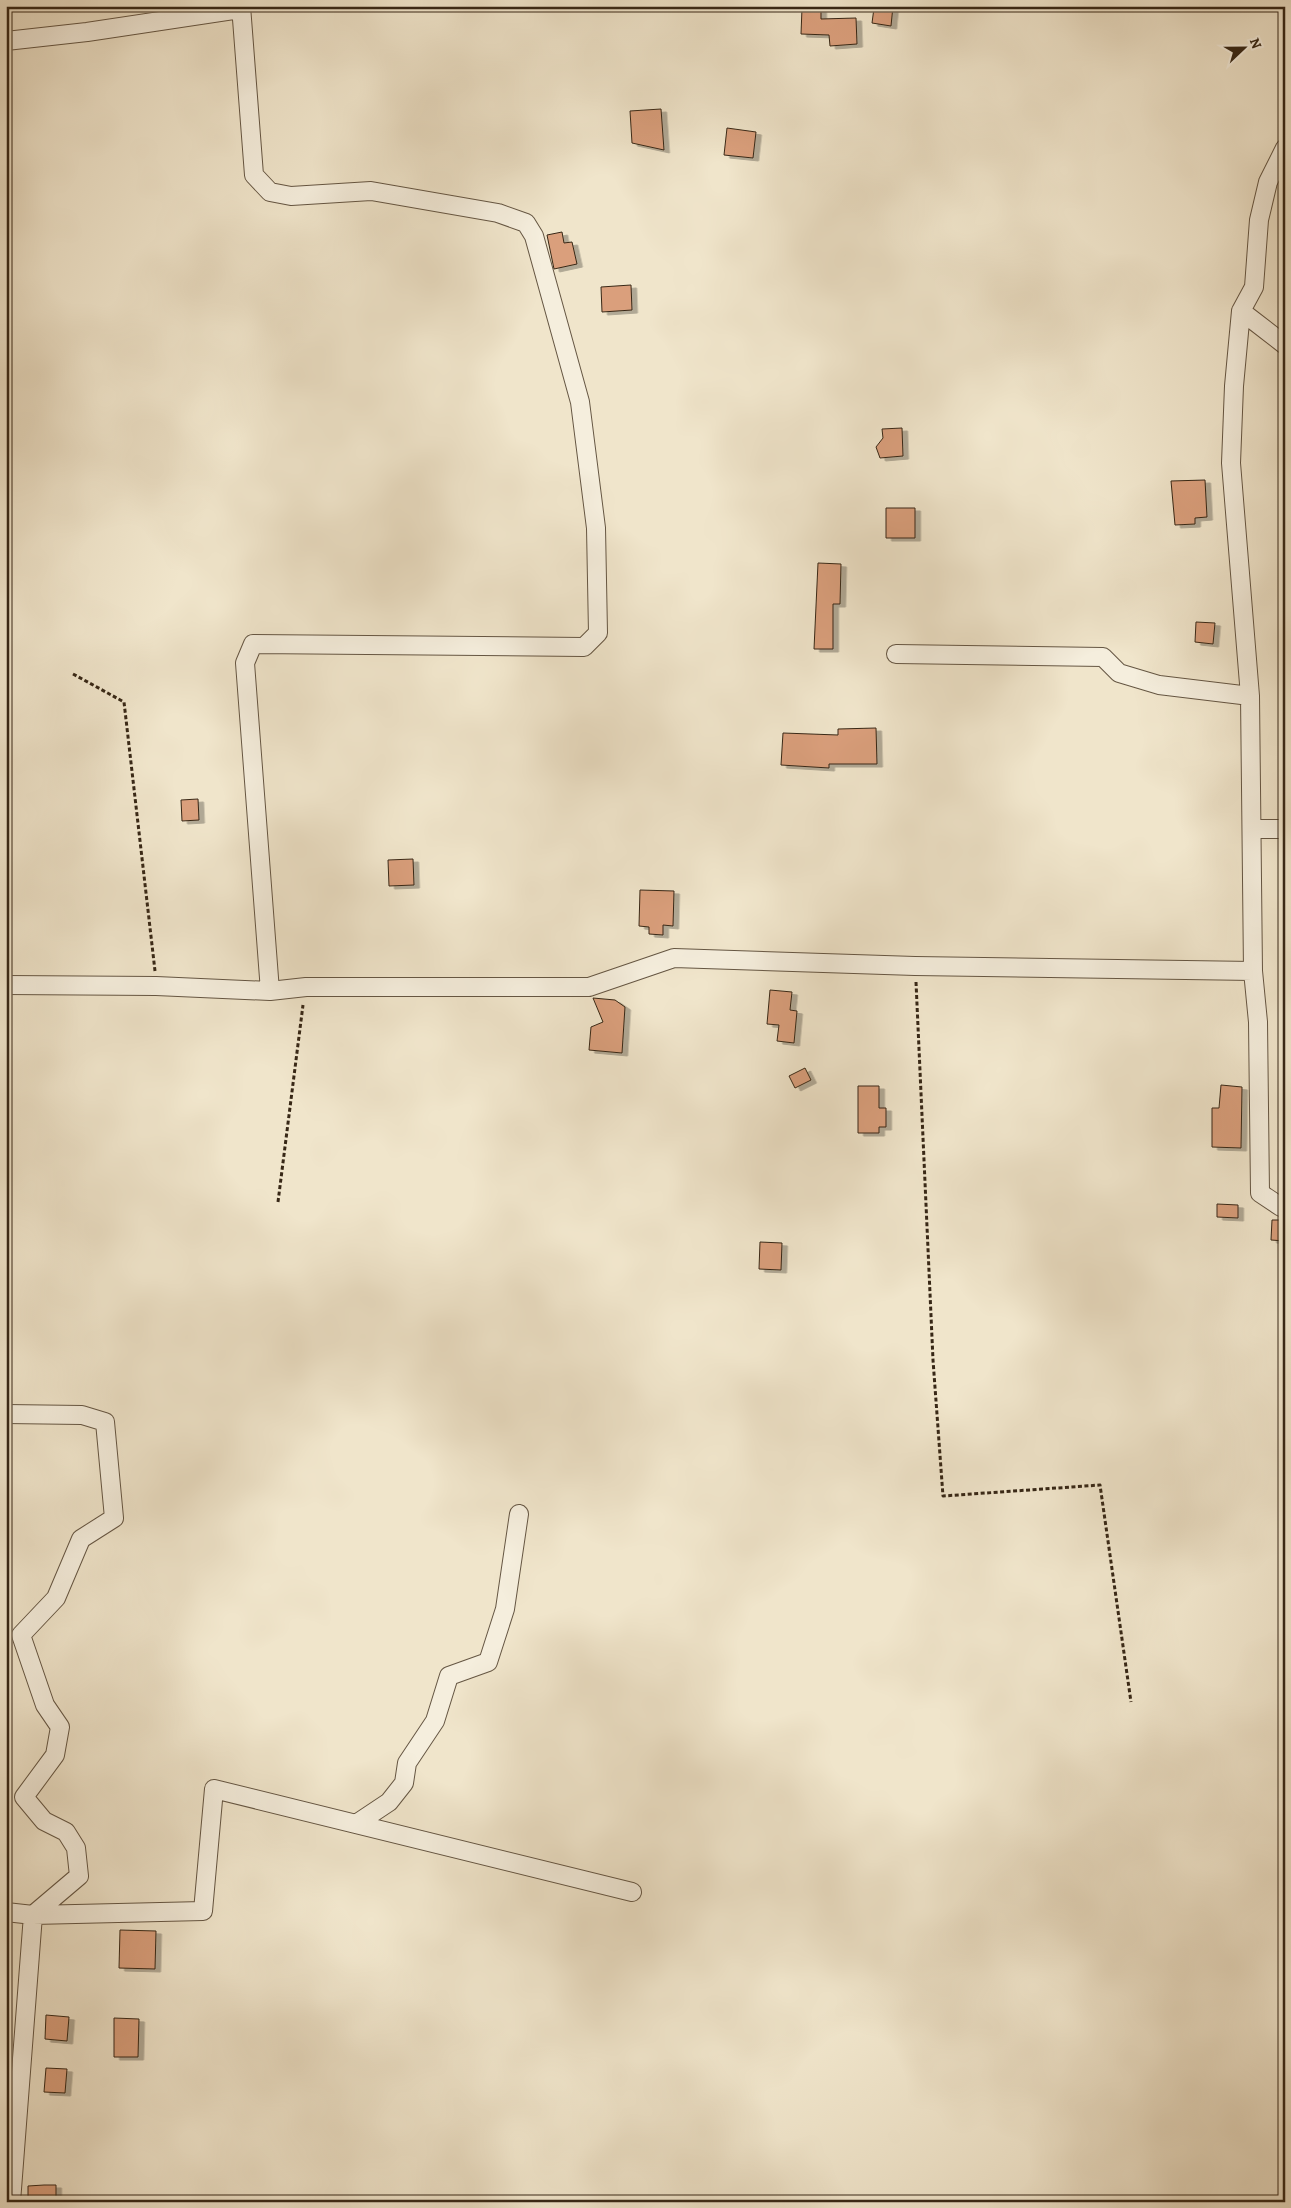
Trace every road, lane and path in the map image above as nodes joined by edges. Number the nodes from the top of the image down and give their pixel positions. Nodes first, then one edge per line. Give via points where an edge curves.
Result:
1 (241, 7) edge
2 (6, 41) edge
3 (1285, 148) edge
4 (1241, 312) junction
5 (1285, 345) edge
6 (896, 654) dead end
7 (73, 674) dead end
8 (1250, 696) junction
9 (1285, 828) edge
10 (1253, 829) junction
11 (915, 966) junction
12 (1253, 971) junction
13 (6, 985) edge
14 (156, 986) junction
15 (306, 987) junction
16 (270, 991) junction
17 (278, 1202) dead end
18 (1285, 1207) edge
19 (6, 1414) edge
20 (519, 1514) dead end
21 (1132, 1702) dead end
22 (356, 1824) junction
23 (632, 1892) dead end
24 (6, 1912) edge
25 (33, 1915) junction
26 (11, 2202) edge

1 - 2 street via 88,32
1 - 16 street via 254,174 270,192 291,196 371,191 498,213 526,223 534,236 580,402 596,528 598,633 584,646 253,644 245,663
3 - 4 street via 1268,182 1259,220 1254,287
4 - 5 street
4 - 8 street via 1230,462
6 - 8 street via 1103,657 1119,673 1159,685
7 - 14 path via 124,702
8 - 10 street
9 - 10 street
10 - 12 street
11 - 12 street
11 - 15 street via 674,958 589,986
11 - 21 path via 933,1360 943,1496 1100,1485
12 - 18 street via 1258,1022 1260,1193
13 - 14 street
14 - 16 street
15 - 16 street
15 - 17 path
19 - 25 street via 82,1415 105,1422 114,1518 82,1539 56,1598 21,1635 45,1705 60,1727 55,1755 24,1797 44,1821 66,1832 76,1848 79,1876
20 - 22 street via 505,1609 488,1662 450,1676 435,1721 407,1763 404,1783 389,1802
22 - 23 street
22 - 25 street via 214,1789 204,1911
24 - 25 street
25 - 26 street

